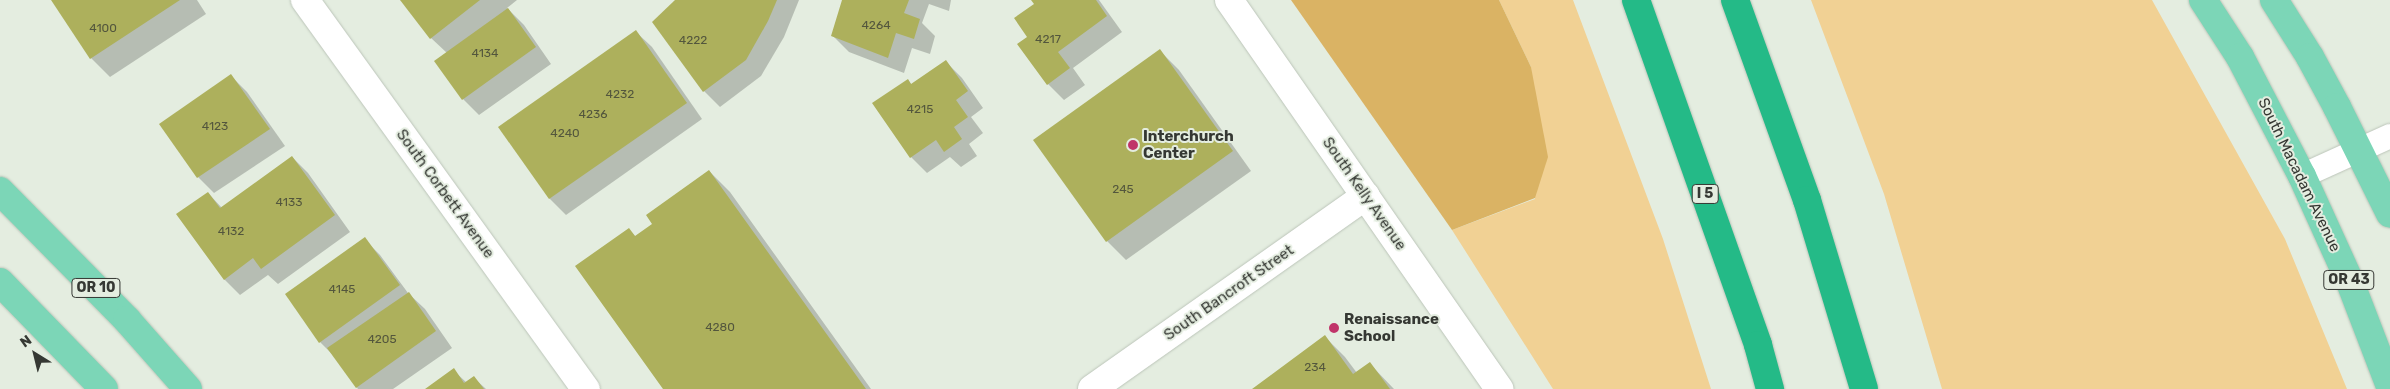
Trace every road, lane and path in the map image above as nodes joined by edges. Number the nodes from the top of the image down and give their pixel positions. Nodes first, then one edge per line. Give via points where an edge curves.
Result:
1 (305, 0) edge
2 (1229, 0) edge
3 (1636, 0) edge
4 (1735, 0) edge
5 (2203, 0) edge
6 (2274, 0) edge
7 (2390, 136) edge
8 (2359, 149) junction
9 (2302, 176) junction
10 (0, 192) edge
11 (1366, 196) junction
12 (2390, 214) edge
13 (0, 282) edge
14 (2390, 386) edge
15 (104, 389) edge
16 (188, 389) edge
17 (586, 389) edge
18 (1092, 389) edge
19 (1500, 389) edge
20 (1770, 389) edge
21 (1864, 389) edge

1 - 17 street, South Corbett Avenue
2 - 11 street, South Kelly Avenue
3 - 20 highway, I 5 via 1758,344
4 - 21 highway via 1807,200
5 - 9 main road, South Macadam Avenue / OR 43 via 2240,57
6 - 8 main road via 2310,57
7 - 8 lane
8 - 9 lane
8 - 12 main road
9 - 14 main road, South Macadam Avenue / OR 43 via 2350,282
10 - 16 main road, OR 10 via 126,320
11 - 18 street, South Bancroft Street
11 - 19 street, South Kelly Avenue
13 - 15 main road

